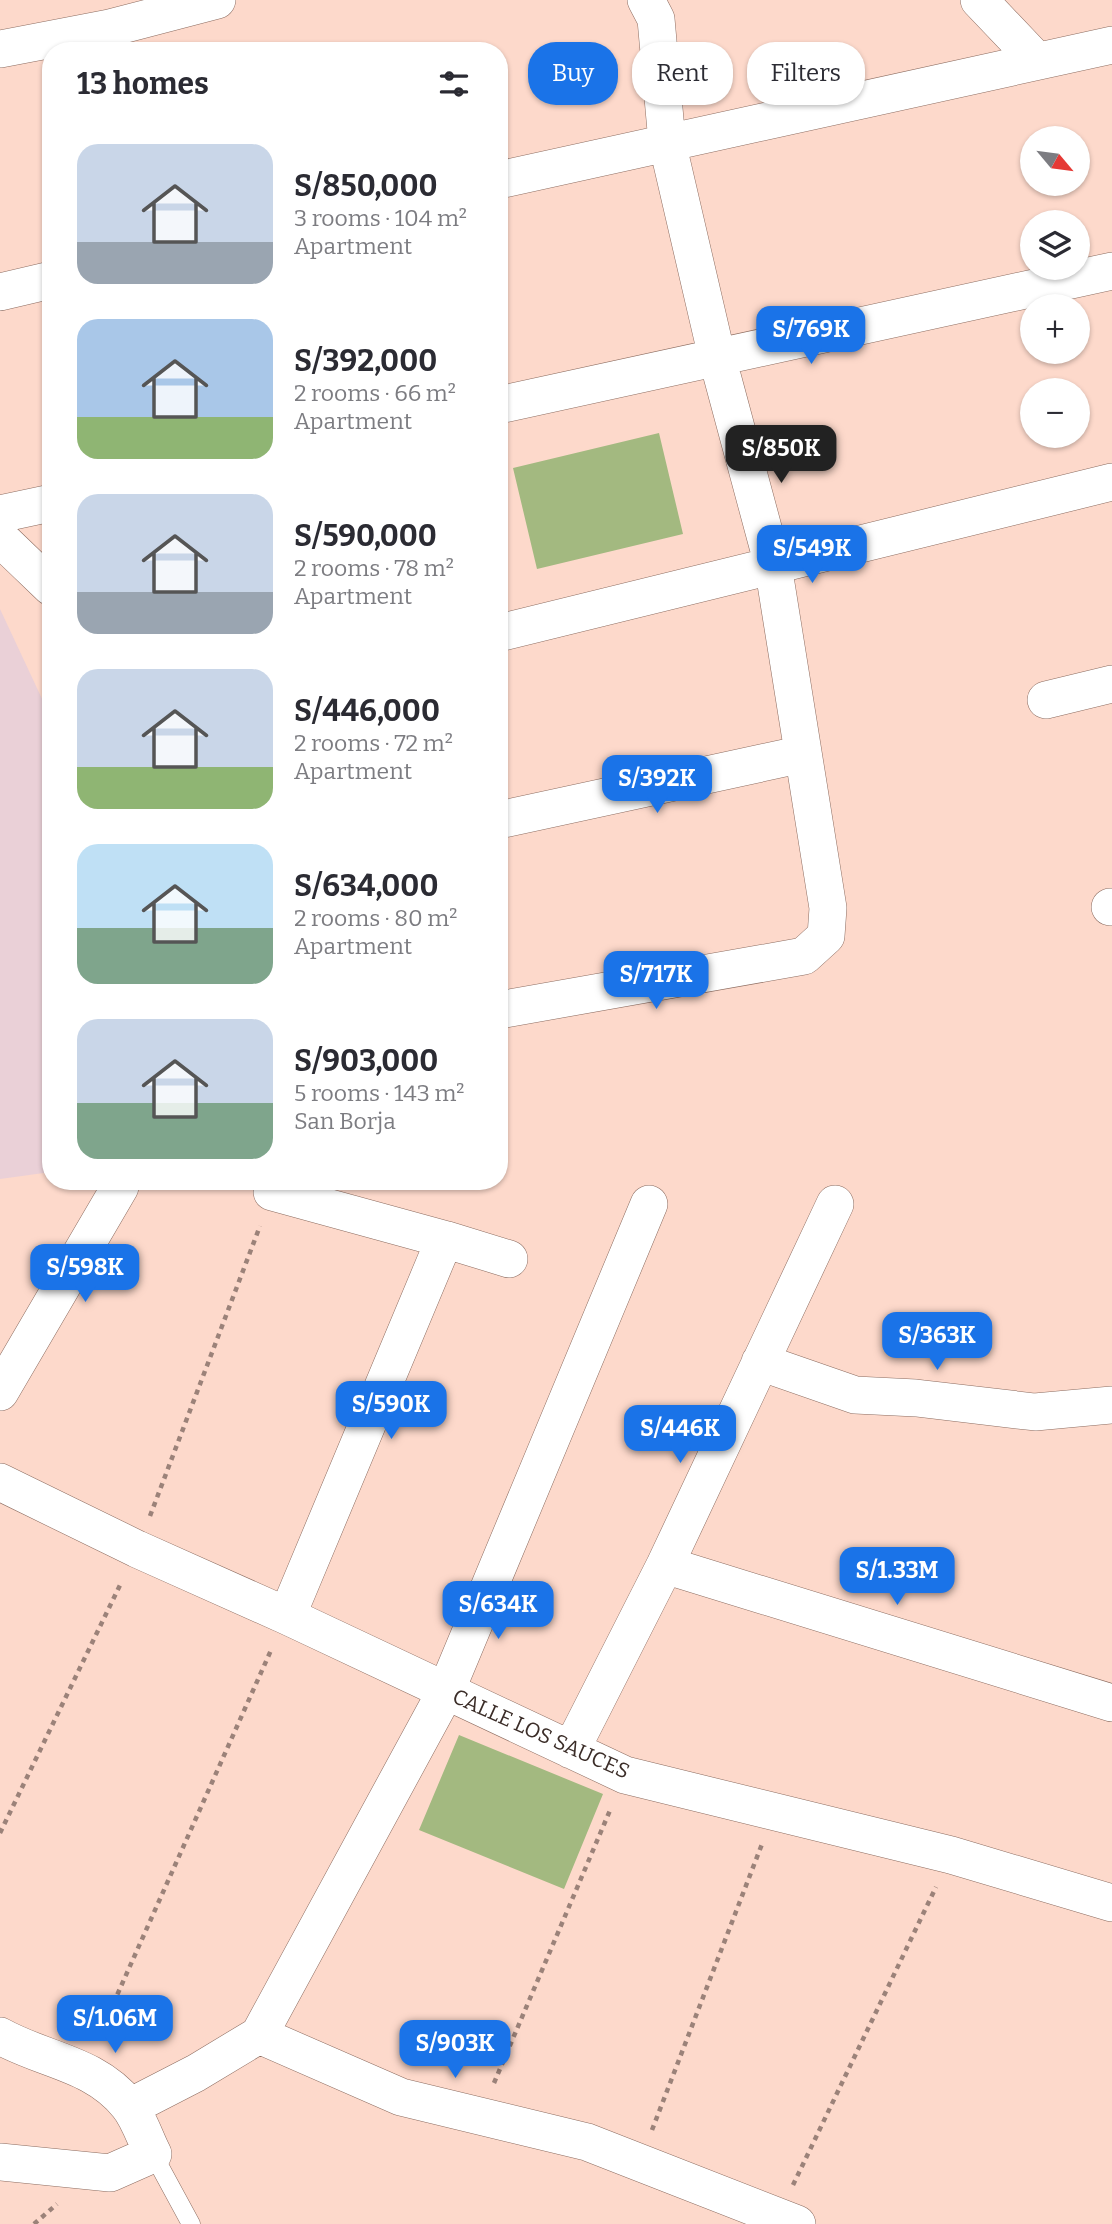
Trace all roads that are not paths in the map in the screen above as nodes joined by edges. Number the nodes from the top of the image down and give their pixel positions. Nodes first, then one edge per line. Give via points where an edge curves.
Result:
1 (217, 0) edge
2 (646, 0) edge
3 (979, 0) edge
4 (109, 26) edge
5 (1112, 45) edge
6 (0, 49) edge
7 (1037, 61) junction
8 (667, 142) junction
9 (508, 178) edge
10 (1112, 271) edge
11 (42, 282) edge
12 (0, 292) edge
13 (717, 357) junction
14 (508, 403) edge
15 (1112, 482) edge
16 (42, 505) edge
17 (0, 514) edge
18 (0, 538) edge
19 (773, 565) junction
20 (42, 578) edge
21 (508, 630) edge
22 (1112, 684) edge
23 (1045, 700) dead end
24 (803, 754) junction
25 (508, 818) edge
26 (508, 1008) edge
27 (118, 1190) edge
28 (272, 1192) dead end
29 (835, 1204) dead end
30 (649, 1205) dead end
31 (447, 1240) junction
32 (509, 1259) dead end
33 (760, 1362) junction
34 (0, 1392) edge
35 (1112, 1405) edge
36 (0, 1482) edge
37 (665, 1565) junction
38 (287, 1616) junction
39 (446, 1691) junction
40 (1112, 1703) edge
41 (571, 1749) junction
42 (1112, 1903) edge
43 (259, 2035) junction
44 (0, 2036) edge
45 (130, 2107) junction
46 (153, 2154) junction
47 (0, 2162) edge
48 (787, 2221) edge
49 (191, 2224) edge

1 - 4 street
2 - 8 street via 656,19
3 - 7 street
4 - 6 street
5 - 7 street
7 - 8 street
8 - 9 street
8 - 13 street
10 - 13 street
11 - 12 street
13 - 14 street
13 - 19 street
15 - 19 street
16 - 17 street
18 - 20 street
19 - 21 street
19 - 24 street
22 - 23 street
24 - 25 street
24 - 26 street via 828,908 826,936 804,956
27 - 34 street
28 - 31 street
29 - 33 street
30 - 39 street
31 - 32 street
31 - 38 street
33 - 35 street via 855,1395 1035,1412
33 - 37 street
36 - 38 street, CALLE LOS SAUCES
37 - 40 street
37 - 41 street
38 - 39 street, CALLE LOS SAUCES
39 - 41 street, CALLE LOS SAUCES
39 - 43 street
41 - 42 street, CALLE LOS SAUCES via 625,1775 951,1855
43 - 45 street
43 - 48 street via 401,2096 587,2143
44 - 45 street via 83,2069
45 - 46 street
46 - 47 street via 110,2174
46 - 49 lane

